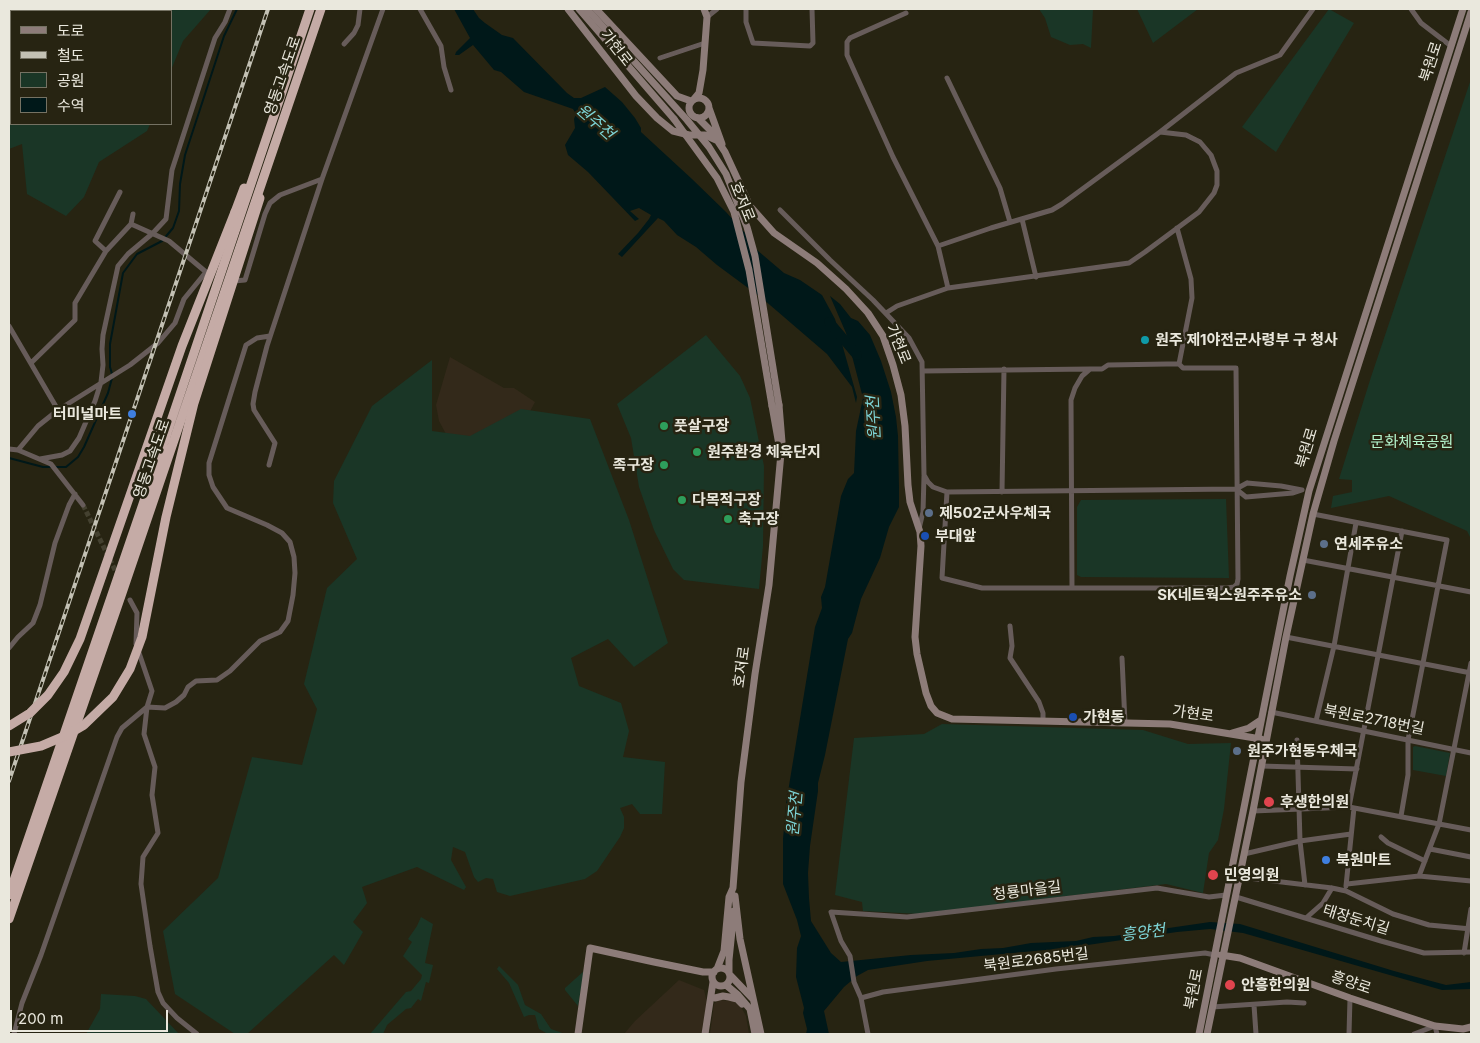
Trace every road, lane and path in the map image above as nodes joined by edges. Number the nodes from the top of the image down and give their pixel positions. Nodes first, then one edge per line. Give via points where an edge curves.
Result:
1 (230, 9) edge
2 (310, 9) edge
3 (320, 9) edge
4 (360, 9) edge
5 (383, 9) edge
6 (420, 9) edge
7 (568, 9) edge
8 (579, 9) edge
9 (587, 9) edge
10 (596, 9) edge
11 (704, 9) edge
12 (717, 9) edge
13 (746, 9) edge
14 (812, 9) edge
15 (1313, 9) edge
16 (1411, 9) edge
17 (1463, 9) edge
18 (1471, 12) edge
19 (906, 13) dead end
20 (707, 17) junction
21 (705, 43) junction
22 (344, 44) dead end
23 (1451, 46) junction
24 (660, 58) dead end
25 (703, 70) junction
26 (947, 78) dead end
27 (451, 90) dead end
28 (693, 100) junction
29 (708, 105) junction
30 (698, 118) junction
31 (280, 130) junction
32 (1160, 132) junction
33 (716, 140) junction
34 (263, 147) junction
35 (725, 152) junction
36 (322, 179) junction
37 (120, 192) dead end
38 (780, 210) dead end
39 (134, 214) dead end
40 (1022, 219) junction
41 (1010, 222) junction
42 (131, 224) junction
43 (1177, 228) junction
44 (155, 234) junction
45 (938, 246) junction
46 (106, 251) junction
47 (1036, 277) junction
48 (234, 281) dead end
49 (948, 288) junction
50 (886, 313) junction
51 (9, 326) edge
52 (270, 336) junction
53 (31, 363) junction
54 (1179, 364) junction
55 (1004, 369) junction
56 (1090, 369) junction
57 (924, 371) junction
58 (101, 382) junction
59 (775, 405) junction
60 (58, 410) junction
61 (9, 449) edge
62 (18, 450) junction
63 (40, 459) junction
64 (269, 465) dead end
65 (924, 475) junction
66 (1236, 489) junction
67 (1072, 491) junction
68 (1306, 491) junction
69 (947, 492) junction
70 (1002, 492) junction
71 (1319, 492) junction
72 (75, 494) junction
73 (83, 505) tunnel mouth
74 (1313, 514) junction
75 (1356, 523) junction
76 (919, 530) junction
77 (1402, 531) junction
78 (1303, 560) junction
79 (1349, 569) junction
80 (1394, 577) junction
81 (1438, 585) junction
82 (1072, 588) junction
83 (1471, 592) edge
84 (130, 600) dead end
85 (1010, 626) dead end
86 (1278, 636) junction
87 (1286, 637) junction
88 (1334, 646) junction
89 (9, 648) edge
90 (1378, 654) junction
91 (1122, 658) dead end
92 (1423, 663) junction
93 (1471, 663) edge
94 (1470, 673) edge
95 (148, 707) junction
96 (1271, 712) junction
97 (1261, 720) junction
98 (1043, 721) junction
99 (1316, 721) junction
100 (1125, 723) junction
101 (9, 726) edge
102 (1363, 732) junction
103 (1228, 734) junction
104 (1257, 738) junction
105 (1266, 740) junction
106 (1297, 740) dead end
107 (1408, 740) junction
108 (1454, 750) junction
109 (9, 752) edge
110 (1471, 753) edge
111 (1261, 766) junction
112 (1297, 767) junction
113 (1357, 769) junction
114 (1352, 807) junction
115 (1298, 808) junction
116 (1254, 811) junction
117 (1401, 816) junction
118 (1439, 824) junction
119 (1471, 830) edge
120 (1351, 834) junction
121 (1381, 837) dead end
122 (1300, 840) junction
123 (1430, 849) junction
124 (1244, 854) junction
125 (1471, 857) edge
126 (1425, 861) junction
127 (1419, 876) junction
128 (1240, 877) junction
129 (1471, 881) edge
130 (1347, 884) junction
131 (1305, 885) junction
132 (733, 888) junction
133 (1332, 888) junction
134 (1346, 891) junction
135 (9, 895) edge
136 (1226, 895) junction
137 (735, 896) junction
138 (1236, 897) junction
139 (1471, 909) edge
140 (1306, 918) junction
141 (9, 919) edge
142 (1469, 929) edge
143 (1216, 952) junction
144 (1471, 952) edge
145 (1464, 953) junction
146 (1224, 954) junction
147 (730, 974) junction
148 (714, 975) junction
149 (725, 986) junction
150 (861, 998) junction
151 (1350, 998) junction
152 (713, 1001) junction
153 (754, 1001) junction
154 (1304, 1003) dead end
155 (1254, 1005) junction
156 (1212, 1007) junction
157 (1436, 1026) junction
158 (1471, 1028) edge
159 (754, 1031) edge
160 (14, 1034) edge
161 (198, 1034) edge
162 (578, 1034) edge
163 (705, 1034) edge
164 (761, 1034) edge
165 (868, 1034) edge
166 (1200, 1034) edge
167 (1208, 1034) edge
168 (1256, 1034) edge
169 (1349, 1034) edge
170 (1414, 1034) edge
171 (1437, 1034) edge

1 - 44 street via 215,38 172,170 166,219
2 - 34 highway, 영동고속도로
3 - 31 highway, 영동고속도로
4 - 22 street via 354,34
5 - 36 street
6 - 27 street via 441,46
7 - 33 street, 가현로 via 657,118 673,131 705,135
8 - 59 street, 호저로, bridge via 685,134 717,178 734,212
9 - 59 street, 호저로, bridge via 687,120 726,174 747,227 754,256
10 - 28 street via 676,96
11 - 20 street
12 - 20 street
13 - 14 street via 746,22 754,43 810,46 813,43
15 - 32 street via 1280,54 1236,73
16 - 23 street via 1421,23
17 - 23 street, 북원로
18 - 71 street, 북원로
19 - 45 street via 850,38 846,55
20 - 21 street
21 - 24 street
21 - 25 street
23 - 68 street, 북원로
25 - 28 street via 699,93
25 - 29 street
26 - 41 street via 1000,188
28 - 29 street via 701,98
28 - 30 street via 689,110
29 - 30 street via 707,115
29 - 35 street
30 - 33 street
31 - 109 highway, bridge via 194,403 166,517 142,637 130,669 113,697 84,725 41,746
31 - 141 highway, 영동고속도로
32 - 40 street via 1062,204
32 - 43 street via 1186,135 1200,142 1217,171 1214,193 1199,212
33 - 35 street, 가현로
34 - 101 highway, bridge via 182,346 80,639 48,695 30,713
34 - 135 highway, 영동고속도로
35 - 76 street, 가현로 via 750,206 774,233 817,263 846,289 883,336 901,395 910,502
36 - 48 street via 280,195 270,203 245,280
36 - 52 street
37 - 46 street via 95,241
38 - 50 street
39 - 42 street
40 - 41 street
40 - 47 street
41 - 45 street
42 - 44 street
42 - 46 street
43 - 47 street via 1129,264
43 - 54 street via 1191,279 1192,298
44 - 58 street via 128,254 118,266 103,335
44 - 58 street via 208,272 184,299 175,323 158,343
45 - 49 street
46 - 53 street via 75,303 74,320
47 - 49 street
49 - 50 street
50 - 57 street via 909,338
51 - 53 street
52 - 64 street via 253,404 276,443
52 - 95 street via 257,338 246,345 209,463 209,475 212,487 227,508 275,529 290,542 295,573 288,621 280,632 260,641 217,680 196,681 176,702 165,708
53 - 60 street
54 - 56 street via 1108,365 1102,369
54 - 66 street via 1183,368 1236,368
55 - 56 street
55 - 57 street
55 - 70 street
56 - 67 street via 1075,388 1072,400
57 - 65 street
58 - 60 street
58 - 63 street via 95,402 70,452
59 - 132 street, 호저로 via 781,450 779,491 741,782
60 - 62 street via 38,426
61 - 62 street
62 - 63 street
63 - 72 street via 51,464
65 - 69 street via 933,487
65 - 76 street
66 - 67 street
66 - 68 street via 1247,483
66 - 68 street via 1246,497
66 - 82 street via 1238,579 1234,587
67 - 70 street
67 - 82 street
68 - 71 street
68 - 86 street, 북원로
69 - 70 street
69 - 82 street via 942,578 982,588
71 - 74 street, 북원로
72 - 73 street
72 - 89 street via 55,543 33,623
74 - 75 street
74 - 78 street, 북원로
75 - 77 street
75 - 79 street
76 - 98 street, 가현로 via 921,546 915,637 931,706 937,713 952,719
77 - 80 street
77 - 81 street via 1447,540
78 - 79 street
78 - 87 street, 북원로
79 - 80 street
79 - 88 street
80 - 81 street
80 - 90 street
81 - 83 street
81 - 92 street
84 - 95 street via 137,613 136,644 152,691
85 - 98 street via 1010,658 1039,702
86 - 87 street
86 - 97 street, 북원로
87 - 88 street
87 - 96 street, 북원로
88 - 90 street
88 - 99 street
90 - 92 street
90 - 102 street
91 - 100 street
92 - 94 street
92 - 107 street
93 - 94 street
94 - 108 street
95 - 160 street via 122,728 117,738 22,1003
95 - 161 street via 144,734 155,767 152,795 158,832 143,857 141,884 150,946 163,1003
96 - 99 street, 북원로2718번길
96 - 105 street, 북원로
97 - 103 street via 1249,728
97 - 104 street, 북원로
98 - 100 street, 가현로
99 - 102 street, 북원로2718번길
100 - 103 street, 가현로 via 1170,724
102 - 107 street, 북원로2718번길
102 - 113 street
103 - 104 street, 가현로
104 - 105 street, 가현로
104 - 136 street, 북원로
105 - 111 street, 북원로
106 - 112 street
107 - 108 street, 북원로2718번길
107 - 117 street via 1408,775
108 - 110 street, 북원로2718번길
108 - 118 street
111 - 112 street
111 - 116 street, 북원로
112 - 113 street
112 - 115 street
113 - 114 street
114 - 115 street
114 - 117 street
114 - 120 street
115 - 116 street
115 - 122 street
116 - 124 street, 북원로
117 - 118 street
118 - 119 street
118 - 123 street
120 - 122 street
120 - 130 street
121 - 126 street
122 - 124 street
122 - 131 street
123 - 125 street
123 - 126 street
124 - 128 street, 북원로
126 - 127 street
127 - 129 street
127 - 130 street
128 - 131 street
128 - 138 street, 북원로
130 - 134 street
131 - 133 street
132 - 137 street
132 - 148 street via 729,897 724,951
133 - 134 street
133 - 140 street via 1323,904
134 - 142 street via 1393,914 1429,925
136 - 143 street, 북원로
136 - 150 street, 청룡마을길 via 1209,897 1157,888 907,917 831,912 850,956 854,982
137 - 147 street
137 - 153 street via 740,939
138 - 140 street, 태장둔치길
138 - 146 street, 북원로
139 - 142 street
140 - 145 street, 태장둔치길 via 1424,953
142 - 145 street
143 - 146 street, 흥양로
143 - 150 street, 북원로2685번길 via 1056,969 883,992
143 - 166 street, 북원로
144 - 145 street, 태장둔치길
146 - 151 street, 흥양로
146 - 156 street, 북원로
147 - 148 street via 724,969
147 - 149 street via 730,981
147 - 153 street
148 - 149 street via 718,986
148 - 152 street
148 - 162 street via 590,948
149 - 152 street
149 - 159 street via 750,1009
150 - 165 street
151 - 157 street, 흥양로
151 - 169 street
152 - 159 street via 723,996 736,999 743,1005
152 - 163 street
153 - 164 street
154 - 155 street
155 - 156 street
155 - 168 street
156 - 167 street, 북원로
157 - 158 street, 흥양로
157 - 170 street
157 - 171 street

